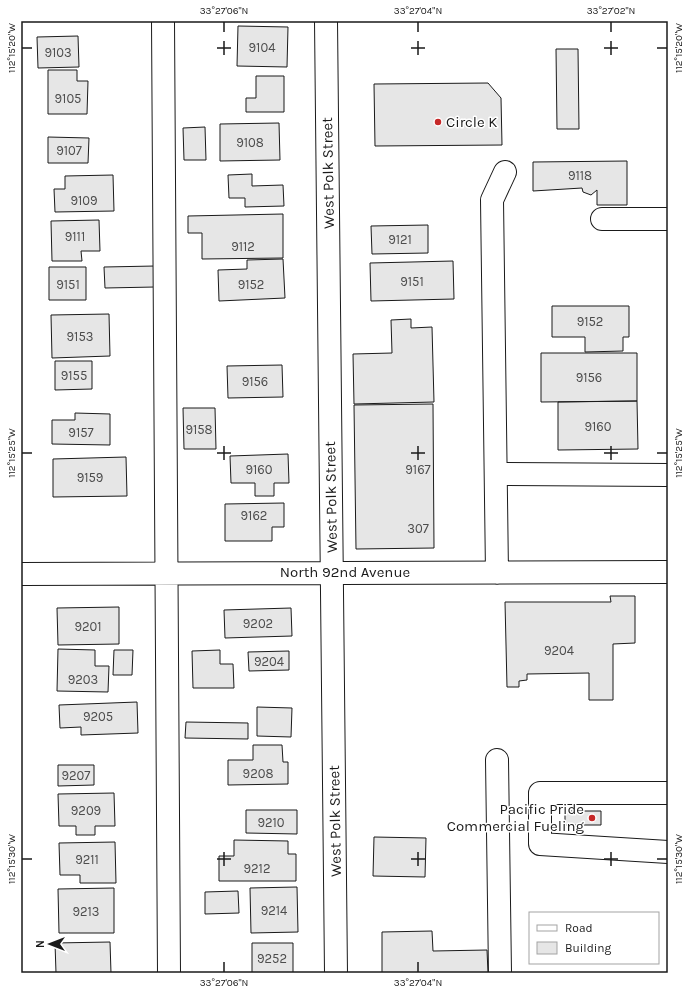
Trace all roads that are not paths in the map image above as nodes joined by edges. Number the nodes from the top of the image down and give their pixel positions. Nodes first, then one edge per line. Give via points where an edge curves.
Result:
1 (163, 21) edge
2 (326, 21) edge
3 (505, 172) dead end
4 (602, 219) dead end
5 (668, 219) edge
6 (496, 474) junction
7 (668, 475) edge
8 (332, 572) junction
9 (668, 572) edge
10 (166, 573) junction
11 (497, 573) junction
12 (21, 574) edge
13 (497, 760) dead end
14 (668, 793) edge
15 (668, 852) edge
16 (169, 973) edge
17 (336, 973) edge
18 (500, 973) edge

1 - 10 street
2 - 8 street, West Polk Street
3 - 6 street via 492,200
4 - 5 street
6 - 7 street
6 - 11 street
8 - 10 street, North 92nd Avenue
8 - 11 street, North 92nd Avenue
8 - 17 street, West Polk Street
9 - 11 street, North 92nd Avenue
10 - 12 street, North 92nd Avenue
10 - 16 street
13 - 18 street
14 - 15 street via 540,792 540,844

